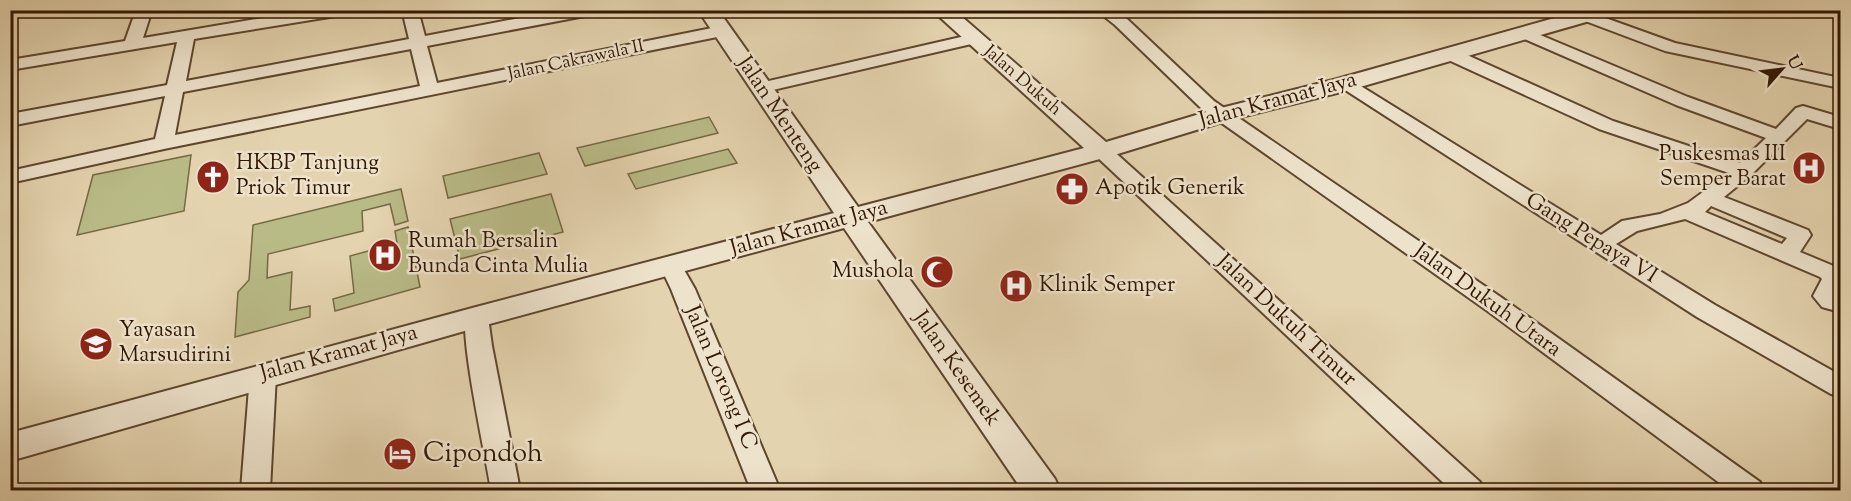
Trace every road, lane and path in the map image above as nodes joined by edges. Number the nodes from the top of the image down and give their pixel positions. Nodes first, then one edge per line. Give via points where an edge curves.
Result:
1 (144, 10) edge
2 (342, 10) edge
3 (410, 10) edge
4 (590, 10) edge
5 (708, 10) edge
6 (942, 10) edge
7 (1103, 10) edge
8 (1596, 14) edge
9 (281, 16) edge
10 (722, 31) junction
11 (1526, 34) junction
12 (186, 37) junction
13 (975, 39) junction
14 (419, 43) junction
15 (132, 45) junction
16 (1450, 54) junction
17 (10, 65) edge
18 (1840, 83) edge
19 (1345, 84) junction
20 (760, 88) junction
21 (173, 89) junction
22 (430, 90) junction
23 (1221, 115) junction
24 (10, 120) edge
25 (1840, 123) edge
26 (1778, 136) junction
27 (164, 143) junction
28 (1102, 151) junction
29 (1744, 171) junction
30 (10, 177) edge
31 (1709, 198) junction
32 (1687, 212) junction
33 (850, 218) junction
34 (1600, 245) junction
35 (1787, 254) junction
36 (670, 266) junction
37 (1840, 304) edge
38 (476, 317) junction
39 (263, 375) junction
40 (1840, 387) edge
41 (10, 447) edge
42 (255, 490) edge
43 (506, 490) edge
44 (766, 490) edge
45 (1042, 490) edge
46 (1470, 490) edge
47 (1750, 490) edge

1 - 15 street
2 - 9 street
3 - 14 street
4 - 14 street
5 - 10 street, Jalan Menteng
6 - 13 street, Jalan Dukuh
7 - 23 street, Jalan Dukuh Utara
8 - 11 street, Jalan Kramat Jaya
8 - 18 street via 1671,47
9 - 12 street
10 - 20 street, Jalan Menteng
10 - 22 street, Jalan Cakrawala II
11 - 16 street, Jalan Kramat Jaya
11 - 26 street
12 - 15 street
12 - 21 street
13 - 20 street
13 - 28 street, Jalan Dukuh
14 - 21 street
14 - 22 street
15 - 17 street
16 - 19 street, Jalan Kramat Jaya
16 - 29 street via 1606,125
19 - 23 street, Jalan Kramat Jaya
19 - 34 street, Gang Pepaya VI
20 - 33 street, Jalan Menteng
21 - 24 street
21 - 27 street
22 - 27 street, Jalan Cakrawala II
23 - 28 street, Jalan Kramat Jaya
23 - 47 street, Jalan Dukuh Utara via 1494,304
25 - 26 street via 1803,112
26 - 29 street
27 - 30 street, Jalan Cakrawala II
28 - 33 street, Jalan Kramat Jaya
28 - 46 street, Jalan Dukuh Timur
29 - 31 street
31 - 32 street
31 - 35 street via 1800,235
32 - 34 street via 1630,226
32 - 35 street
33 - 36 street, Jalan Kramat Jaya
33 - 45 street, Jalan Kesemek
34 - 40 street, Gang Pepaya VI
35 - 37 street via 1832,274 1834,278 1825,296
36 - 38 street, Jalan Kramat Jaya
36 - 44 street, Jalan Lorong I C
38 - 39 street, Jalan Kramat Jaya
38 - 43 street
39 - 41 street, Jalan Kramat Jaya
39 - 42 street

